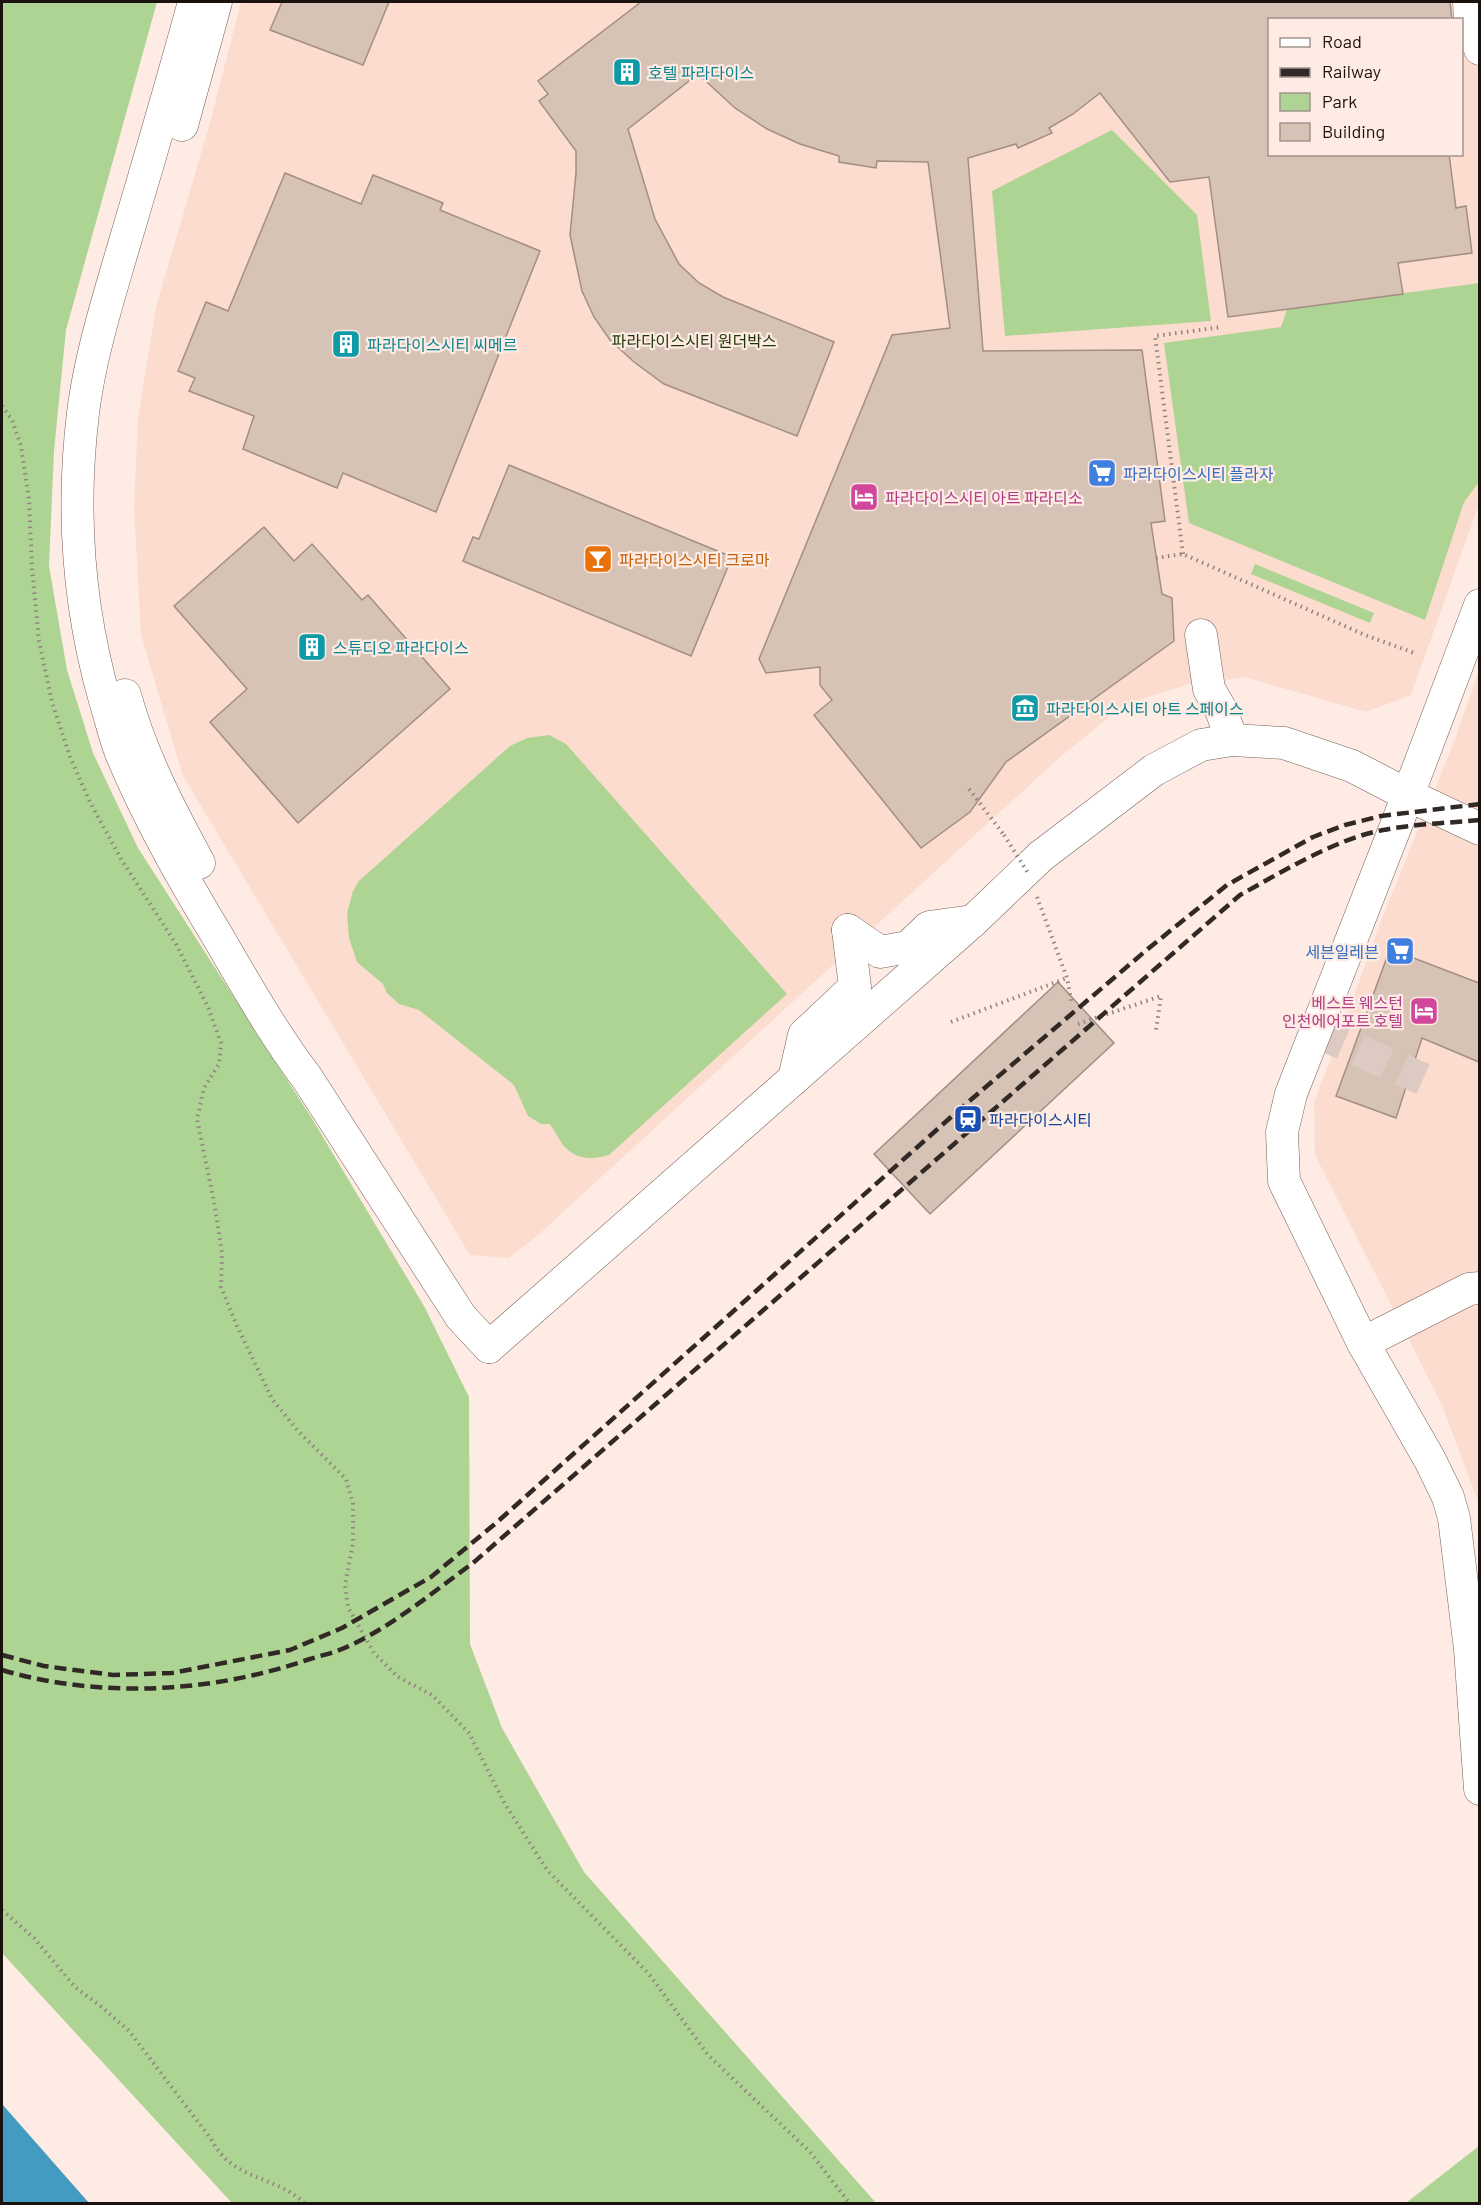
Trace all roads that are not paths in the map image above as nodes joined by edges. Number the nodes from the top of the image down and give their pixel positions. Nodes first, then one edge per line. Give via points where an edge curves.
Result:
1 (194, 2) edge
2 (216, 2) edge
3 (1469, 2) edge
4 (1479, 49) edge
5 (1479, 605) edge
6 (1201, 635) dead end
7 (1232, 740) junction
8 (1408, 795) junction
9 (1479, 829) edge
10 (972, 921) junction
11 (794, 1079) junction
12 (1479, 1288) edge
13 (1364, 1343) junction
14 (489, 1347) junction
15 (1467, 1517) edge
16 (1475, 1649) edge
17 (1479, 1788) edge

1 - 14 street via 106,309 83,411 77,473 78,554 94,662 120,751 158,834 193,896 281,1044 461,1317
2 - 14 street via 124,315 103,415 97,480 99,557 111,641 132,718 180,828 329,1082 471,1307
3 - 4 street
5 - 8 street
6 - 7 street via 1209,689
7 - 8 street via 1284,743 1352,766
7 - 10 street via 1202,745 1154,770 1041,856
8 - 9 street
8 - 13 street via 1306,1052 1282,1132 1284,1181
10 - 11 street
10 - 11 street via 929,927 908,947 880,952 848,930 855,987 804,1035
11 - 14 street
12 - 13 street via 1468,1289
13 - 15 street via 1448,1497
15 - 16 street
16 - 17 street

